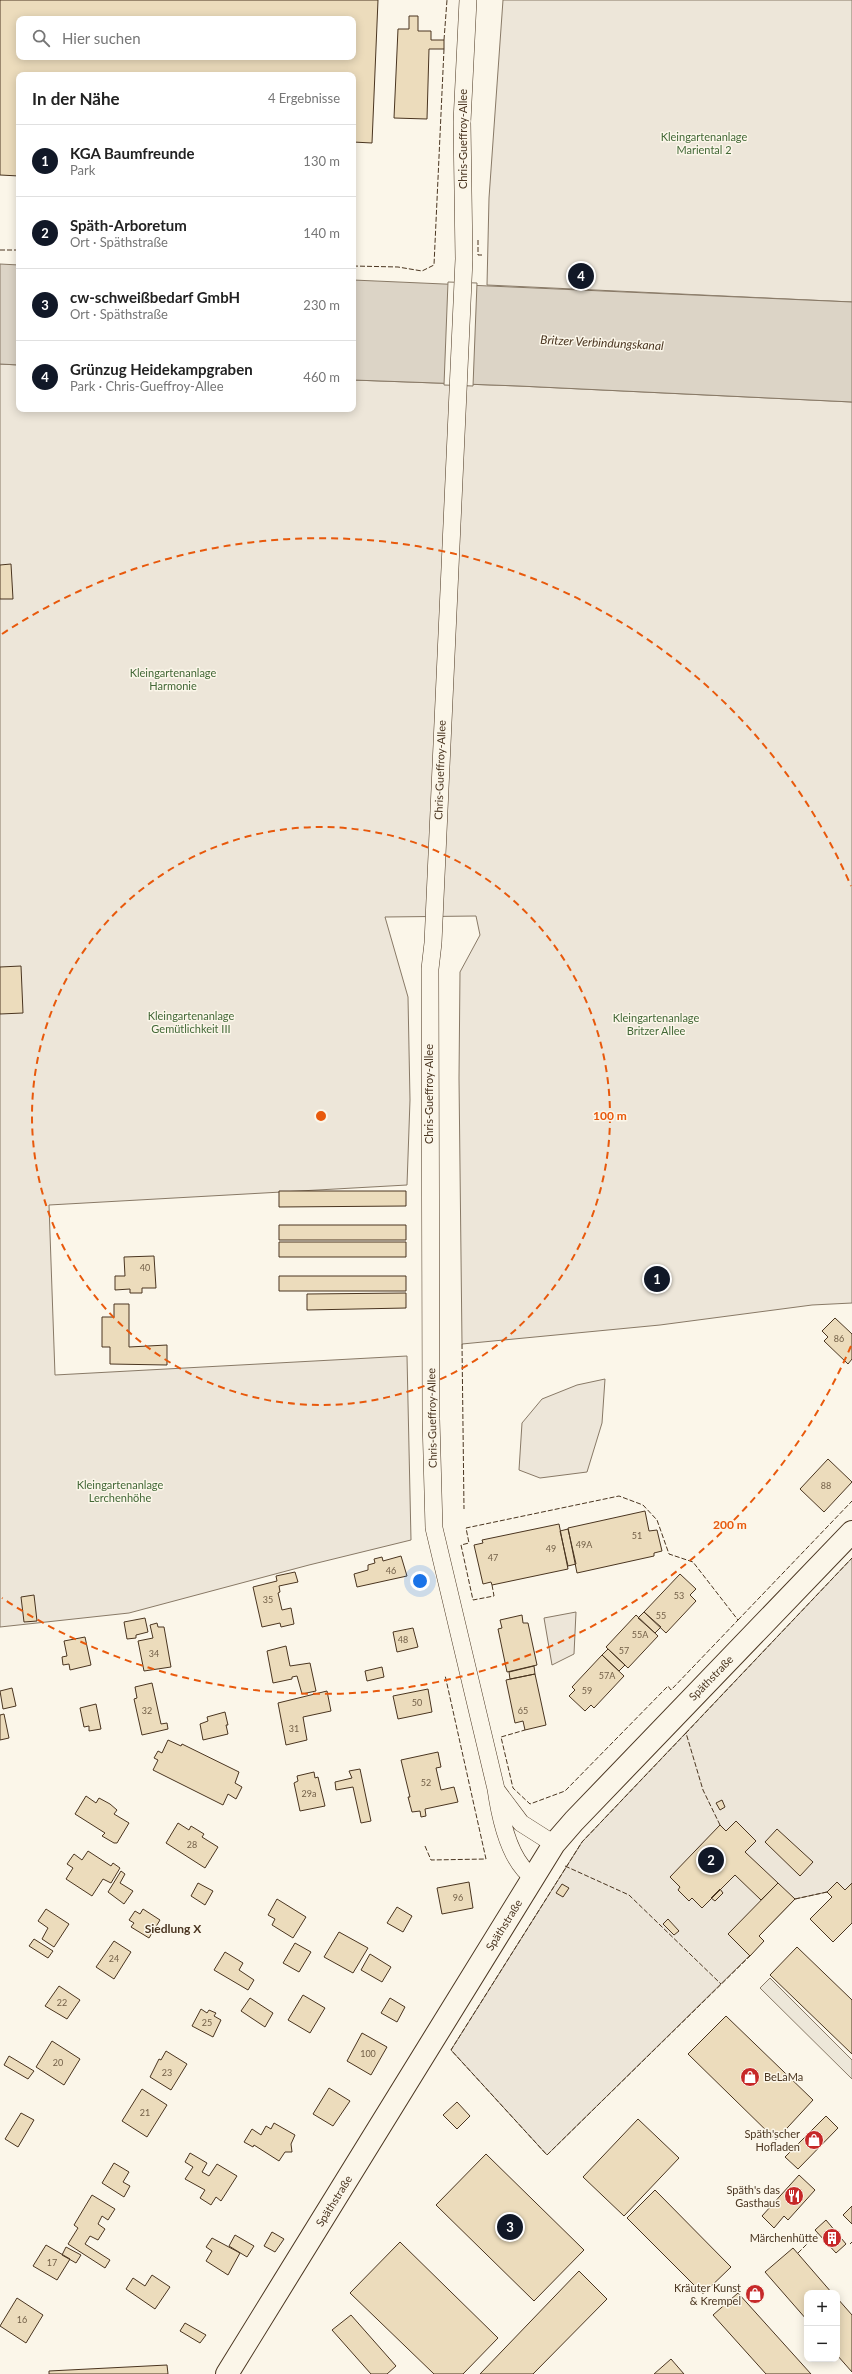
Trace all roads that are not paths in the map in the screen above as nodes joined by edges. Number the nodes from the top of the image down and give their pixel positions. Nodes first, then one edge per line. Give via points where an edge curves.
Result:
1 (468, 0) edge
2 (852, 1532) edge
3 (496, 1789) junction
4 (554, 1844) junction
5 (534, 1878) junction
6 (227, 2374) edge

1 - 3 street, Chris-Gueffroy-Allee via 462,122 463,277 430,969 433,1497 434,1528
2 - 4 main road, Späthstraße
3 - 4 street, Chris-Gueffroy-Allee via 521,1823
3 - 5 street, Chris-Gueffroy-Allee via 500,1816 518,1864
4 - 5 main road, Späthstraße
5 - 6 main road, Späthstraße

